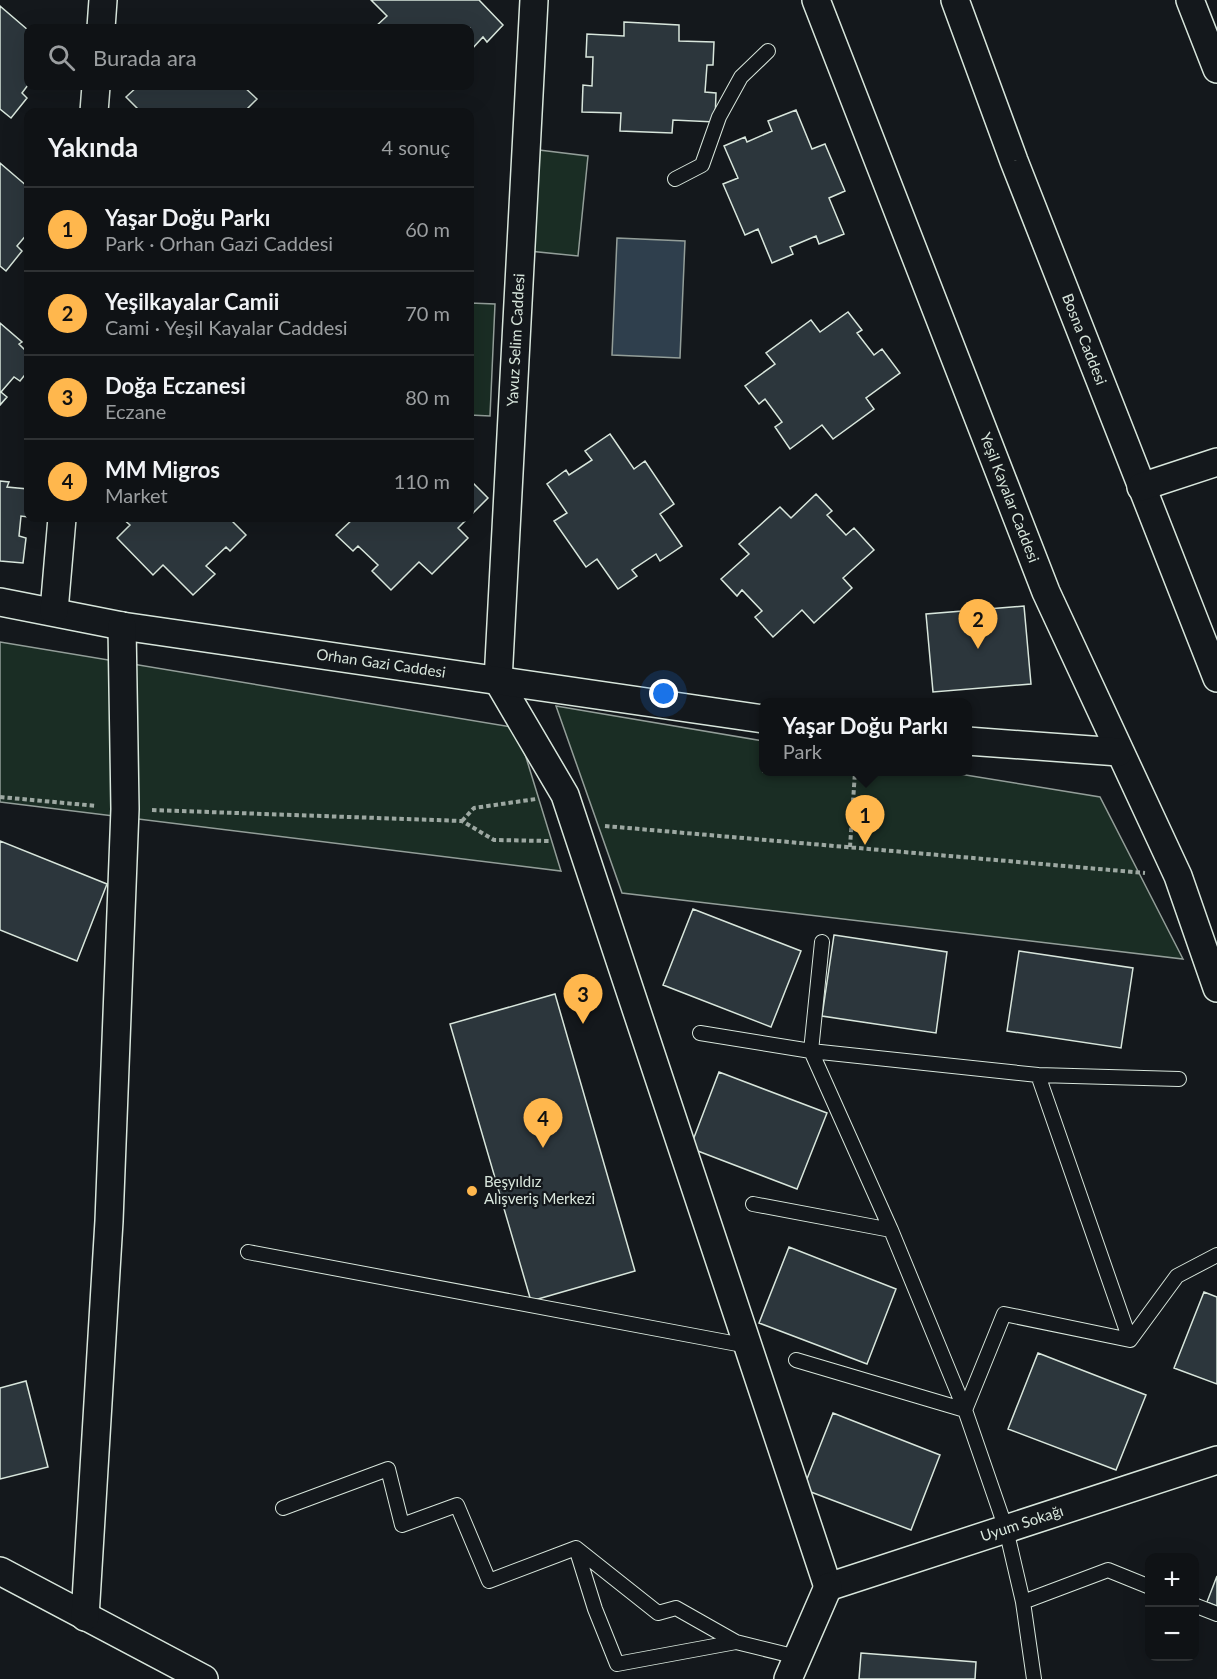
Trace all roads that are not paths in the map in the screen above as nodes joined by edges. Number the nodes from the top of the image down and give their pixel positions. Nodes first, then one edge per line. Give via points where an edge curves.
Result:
1 (103, 0) edge
2 (534, 0) edge
3 (816, 0) edge
4 (955, 0) edge
5 (1190, 0) edge
6 (100, 24) edge
7 (768, 51) dead end
8 (1217, 69) edge
9 (96, 90) edge
10 (94, 108) edge
11 (675, 180) dead end
12 (1217, 462) edge
13 (1140, 487) junction
14 (62, 522) edge
15 (0, 602) edge
16 (54, 611) junction
17 (122, 626) junction
18 (1217, 678) edge
19 (498, 681) junction
20 (759, 718) edge
21 (972, 741) edge
22 (1119, 752) junction
23 (822, 942) dead end
24 (1214, 971) edge
25 (700, 1033) dead end
26 (811, 1051) junction
27 (1038, 1075) junction
28 (1179, 1079) dead end
29 (753, 1204) dead end
30 (891, 1230) junction
31 (248, 1252) dead end
32 (1217, 1256) edge
33 (1130, 1340) junction
34 (748, 1346) junction
35 (796, 1360) dead end
36 (965, 1410) junction
37 (1217, 1460) edge
38 (283, 1508) dead end
39 (1006, 1529) junction
40 (576, 1548) junction
41 (0, 1571) edge
42 (1145, 1585) edge
43 (828, 1587) junction
44 (1023, 1602) junction
45 (1199, 1607) edge
46 (1217, 1614) edge
47 (85, 1617) junction
48 (736, 1642) junction
49 (793, 1668) edge
50 (204, 1679) edge
51 (1034, 1679) edge

1 - 6 street
2 - 19 street, Yavuz Selim Caddesi
3 - 22 street, Yeşil Kayalar Caddesi via 1046,592
4 - 13 street, Bosna Caddesi
5 - 8 street
7 - 11 lane via 741,77 719,117 702,165
9 - 10 street
12 - 13 street
13 - 18 street, Bosna Caddesi
14 - 16 street
15 - 16 street, Orhan Gazi Caddesi
16 - 17 street, Orhan Gazi Caddesi
17 - 19 street, Orhan Gazi Caddesi
17 - 47 street via 125,809 109,1221
19 - 20 street, Orhan Gazi Caddesi
19 - 34 street via 566,795
21 - 22 street
22 - 24 street, Yeşil Kayalar Caddesi via 1178,876
23 - 26 lane
25 - 26 lane
26 - 27 lane
26 - 30 lane
27 - 28 lane
27 - 33 lane
29 - 30 lane
30 - 36 lane
31 - 34 lane
32 - 33 lane via 1177,1276
33 - 36 lane via 1004,1314
34 - 43 street
35 - 36 lane
36 - 39 lane
37 - 39 street, Uyum Sokağı
38 - 40 lane via 388,1470 402,1525 457,1504 489,1581
39 - 43 street, Uyum Sokağı
39 - 44 lane
40 - 48 lane via 658,1613 676,1608
40 - 48 lane via 617,1664
41 - 47 street
42 - 44 lane via 1108,1570
43 - 49 street
44 - 51 lane
45 - 46 lane
47 - 50 street
48 - 49 lane

